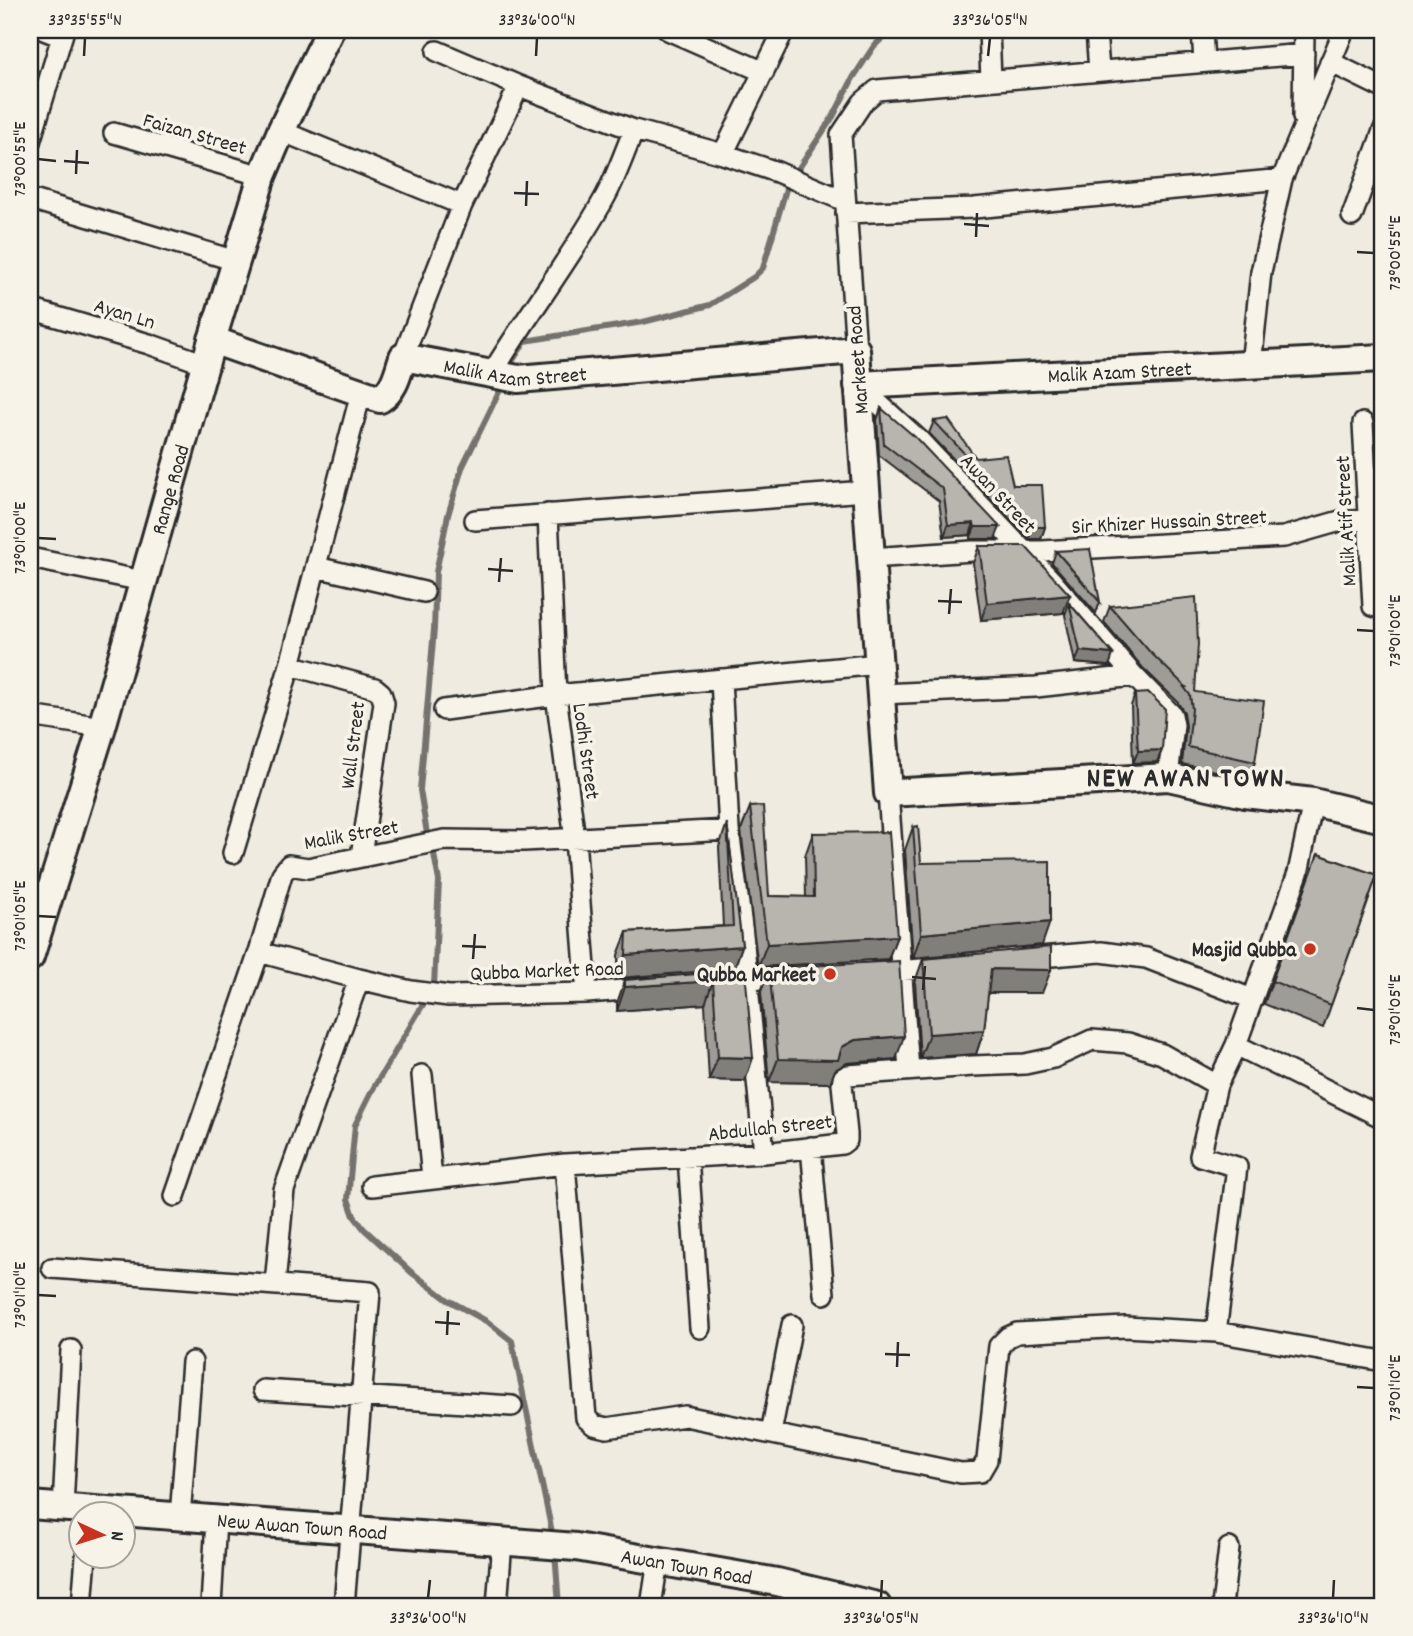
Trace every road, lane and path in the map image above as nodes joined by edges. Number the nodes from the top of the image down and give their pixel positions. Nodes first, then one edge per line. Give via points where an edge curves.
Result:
1 (330, 30) edge
2 (668, 30) edge
3 (784, 30) edge
4 (989, 30) edge
5 (1097, 30) edge
6 (1202, 30) edge
7 (1304, 30) edge
8 (1344, 30) edge
9 (57, 32) edge
10 (437, 51) dead end
11 (1304, 54) junction
12 (1204, 62) junction
13 (1330, 62) junction
14 (1099, 71) junction
15 (764, 72) junction
16 (991, 80) junction
17 (519, 86) junction
18 (1383, 88) edge
19 (1303, 128) junction
20 (281, 131) junction
21 (634, 131) junction
22 (1383, 131) edge
23 (114, 133) dead end
24 (30, 142) edge
25 (723, 154) junction
26 (262, 176) junction
27 (1282, 179) junction
28 (30, 199) edge
29 (462, 205) junction
30 (845, 207) junction
31 (1352, 216) dead end
32 (236, 261) junction
33 (30, 309) edge
34 (856, 349) junction
35 (209, 352) junction
36 (403, 357) junction
37 (1383, 358) edge
38 (1251, 365) junction
39 (502, 376) junction
40 (858, 385) junction
41 (361, 393) junction
42 (1363, 423) dead end
43 (1374, 468) edge
44 (866, 491) junction
45 (548, 514) junction
46 (1375, 519) edge
47 (475, 520) dead end
48 (1024, 551) junction
49 (30, 558) edge
50 (871, 558) junction
51 (316, 567) junction
52 (143, 581) junction
53 (424, 592) dead end
54 (1383, 609) edge
55 (879, 664) junction
56 (290, 665) junction
57 (1134, 676) junction
58 (721, 679) junction
59 (881, 694) junction
60 (556, 695) junction
61 (444, 709) dead end
62 (30, 716) edge
63 (102, 727) junction
64 (1168, 777) junction
65 (888, 793) junction
66 (1313, 802) junction
67 (1383, 819) edge
68 (729, 830) junction
69 (575, 839) junction
70 (233, 853) dead end
71 (361, 856) junction
72 (259, 952) junction
73 (30, 957) edge
74 (1005, 960) edge
75 (966, 964) edge
76 (901, 971) junction
77 (859, 974) edge
78 (804, 976) edge
79 (359, 979) junction
80 (748, 979) junction
81 (708, 983) edge
82 (667, 986) edge
83 (587, 993) junction
84 (1252, 999) junction
85 (1236, 1045) junction
86 (909, 1070) junction
87 (422, 1075) dead end
88 (1217, 1085) junction
89 (1383, 1118) edge
90 (811, 1147) junction
91 (764, 1153) junction
92 (688, 1157) junction
93 (565, 1164) junction
94 (432, 1179) junction
95 (372, 1186) dead end
96 (175, 1196) dead end
97 (52, 1268) dead end
98 (275, 1284) junction
99 (824, 1294) dead end
100 (792, 1325) dead end
101 (700, 1328) dead end
102 (1216, 1332) junction
103 (71, 1350) dead end
104 (1383, 1361) edge
105 (192, 1362) dead end
106 (263, 1390) dead end
107 (361, 1396) junction
108 (512, 1406) dead end
109 (771, 1433) junction
110 (30, 1505) edge
111 (63, 1507) junction
112 (66, 1507) edge
113 (136, 1514) edge
114 (180, 1517) junction
115 (216, 1520) junction
116 (349, 1531) junction
117 (502, 1541) junction
118 (576, 1547) joint
119 (1229, 1548) dead end
120 (658, 1562) junction
121 (85, 1570) edge
122 (82, 1606) edge
123 (211, 1606) edge
124 (344, 1606) edge
125 (497, 1606) edge
126 (651, 1606) edge
127 (877, 1606) edge
128 (1222, 1606) edge

1 - 20 street, Range Road
2 - 15 street
3 - 15 street
4 - 16 street
5 - 14 street
6 - 12 street
7 - 11 street
8 - 13 street
9 - 24 street
10 - 17 street
11 - 12 street, Markeet Road
11 - 19 street
12 - 14 street, Markeet Road
13 - 18 street
13 - 19 street
14 - 16 street, Markeet Road
15 - 25 street
16 - 30 street, Markeet Road via 877,90 863,102 841,135
17 - 21 street
17 - 29 street
19 - 27 street
20 - 26 street, Range Road
20 - 29 street
21 - 25 street
21 - 39 street via 605,197 514,337
22 - 31 street
23 - 26 street, Faizan Street
25 - 30 street via 778,172
26 - 32 street, Range Road
27 - 30 street via 974,208
27 - 38 street via 1261,272
28 - 32 street
29 - 36 street
30 - 34 street, Markeet Road
32 - 35 street, Range Road
33 - 35 street, Ayan Ln via 149,344
34 - 39 street, Malik Azam Street
34 - 40 street, Markeet Road
35 - 41 street
35 - 52 street, Range Road
36 - 39 street, Malik Azam Street
36 - 41 street via 387,394 380,398
37 - 38 street, Malik Azam Street
38 - 40 street, Malik Azam Street
40 - 44 street, Markeet Road
40 - 48 street, Awan Street via 919,440
41 - 51 street
42 - 43 street, Malik Atif Street
43 - 46 street, Malik Atif Street
44 - 45 street
44 - 50 street, Markeet Road
45 - 47 street
45 - 60 street, Lodhi Street
46 - 48 street, Sir Khizer Hussain Street via 1340,521 1284,537
46 - 54 street, Malik Atif Street via 1373,606
48 - 50 street, Sir Khizer Hussain Street
48 - 57 street, Awan Street
49 - 52 street
50 - 55 street, Markeet Road
51 - 53 street
51 - 56 street
52 - 63 street, Range Road
55 - 58 street
55 - 59 street, Markeet Road
56 - 70 street
56 - 71 street, Wall Street via 381,693 384,703
57 - 59 street via 1036,687
57 - 64 street, Awan Street via 1175,719
58 - 60 street
58 - 68 street
59 - 65 street, Markeet Road
60 - 61 street
60 - 69 street, Lodhi Street
62 - 63 street
63 - 73 street, Range Road
64 - 65 street
64 - 66 street via 1245,794
65 - 76 street, Markeet Road
66 - 67 street
66 - 84 street via 1298,873
68 - 69 street, Malik Street
68 - 80 street
69 - 71 street, Malik Street via 444,840
69 - 83 street, Lodhi Street
71 - 72 street, Malik Street via 307,868 289,865 282,874
72 - 79 street, Qubba Market Road
72 - 96 street, Malik Street
74 - 84 street via 1101,953 1146,958
75 - 76 street
76 - 77 street
76 - 86 street, Markeet Road
78 - 80 street
79 - 83 street, Qubba Market Road via 449,996
79 - 98 street via 284,1190
80 - 81 street
80 - 91 street
82 - 83 street, Qubba Market Road
84 - 85 street
85 - 88 street
85 - 89 street
86 - 88 street, Abdullah Street via 1026,1064 1054,1058 1092,1040 1128,1043 1162,1054
86 - 90 street, Abdullah Street via 843,1078 846,1140
87 - 94 street
88 - 102 street via 1200,1156 1237,1167
90 - 91 street, Abdullah Street
90 - 99 street
91 - 92 street, Abdullah Street
92 - 93 street, Abdullah Street
92 - 101 street
93 - 94 street, Abdullah Street
93 - 109 street via 586,1418 607,1429 685,1416
94 - 95 street, Abdullah Street
97 - 98 street
98 - 107 street via 370,1292
100 - 109 street
102 - 104 street
102 - 109 street via 1125,1327 1008,1338 999,1346 987,1460 980,1472 961,1473
103 - 111 street
105 - 114 street
106 - 107 street
107 - 108 street
107 - 116 street
110 - 111 street, New Awan Town Road
111 - 112 street, New Awan Town Road
113 - 114 street, New Awan Town Road
114 - 115 street, New Awan Town Road
115 - 116 street, New Awan Town Road
115 - 123 street
116 - 117 street, New Awan Town Road
116 - 124 street
117 - 118 street, New Awan Town Road
117 - 125 street
118 - 120 street, Awan Town Road
119 - 128 street
120 - 126 street
120 - 127 street, Awan Town Road via 777,1582
121 - 122 street

